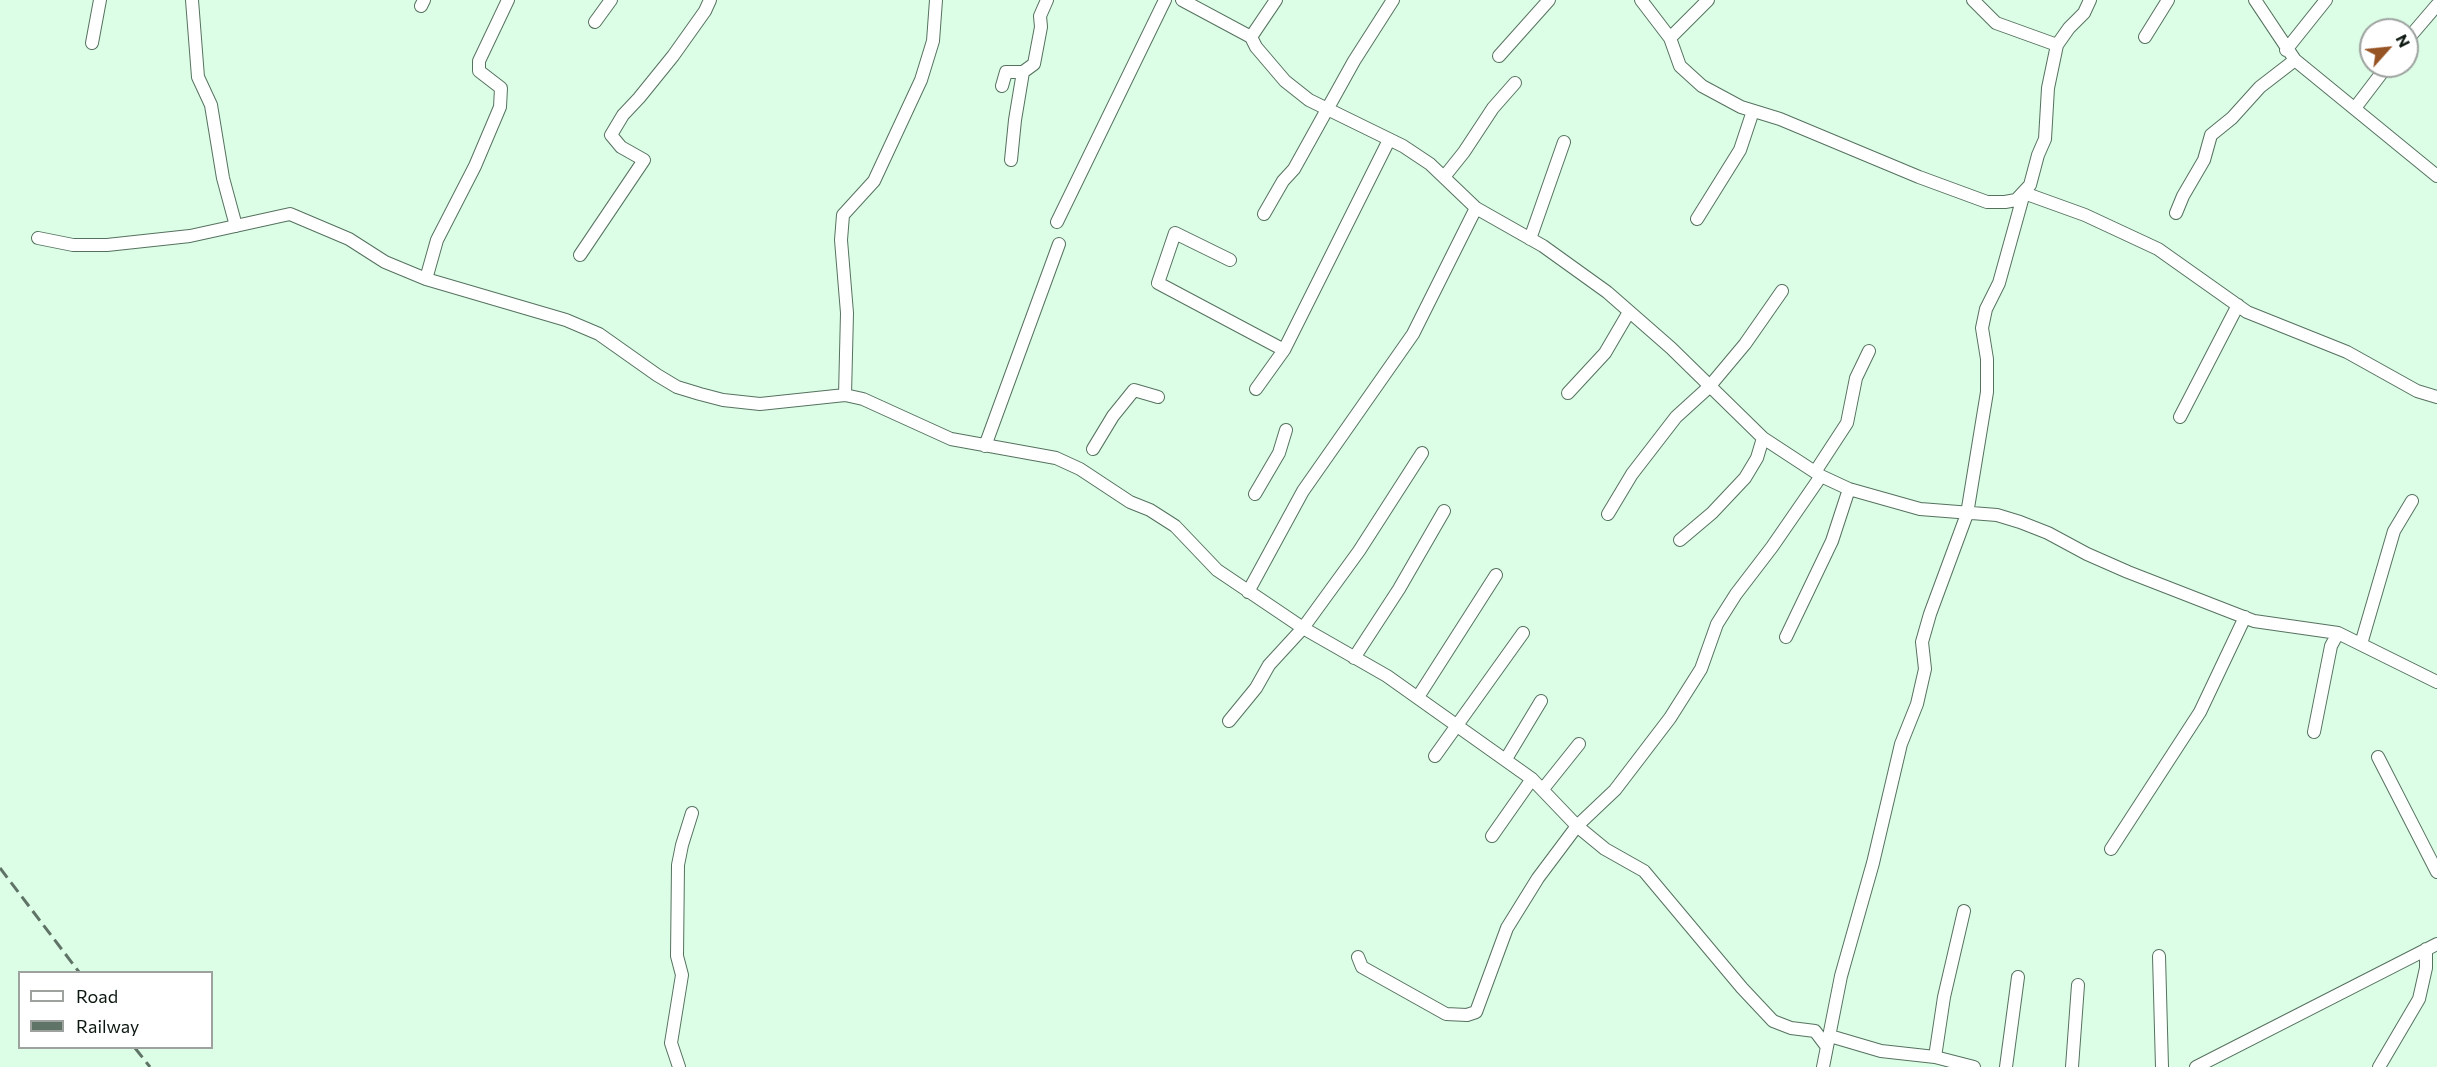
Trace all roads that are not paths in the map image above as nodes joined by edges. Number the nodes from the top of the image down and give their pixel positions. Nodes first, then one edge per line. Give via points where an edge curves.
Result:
1 (100, 0) edge
2 (192, 0) edge
3 (508, 0) edge
4 (611, 0) edge
5 (710, 0) edge
6 (936, 0) edge
7 (1047, 0) edge
8 (1165, 0) edge
9 (1182, 0) edge
10 (1276, 0) edge
11 (1393, 0) edge
12 (1549, 0) edge
13 (1641, 0) edge
14 (1708, 0) edge
15 (1973, 0) edge
16 (2091, 0) edge
17 (2168, 0) edge
18 (2255, 0) edge
19 (2326, 0) edge
20 (2437, 5) edge
21 (595, 22) dead end
22 (2419, 26) edge
23 (2145, 36) dead end
24 (1251, 37) junction
25 (1670, 38) junction
26 (92, 43) dead end
27 (2057, 45) junction
28 (2290, 55) junction
29 (1499, 56) dead end
30 (1023, 72) junction
31 (2378, 78) edge
32 (1515, 83) dead end
33 (1002, 86) dead end
34 (2355, 108) junction
35 (1326, 109) junction
36 (1753, 111) junction
37 (1389, 140) junction
38 (1564, 142) dead end
39 (1011, 160) dead end
40 (1443, 177) junction
41 (2437, 177) edge
42 (2024, 193) junction
43 (1476, 208) junction
44 (2176, 213) dead end
45 (1264, 214) dead end
46 (1697, 219) dead end
47 (1057, 222) dead end
48 (236, 226) junction
49 (38, 238) dead end
50 (1530, 239) junction
51 (1059, 244) dead end
52 (580, 255) dead end
53 (1230, 260) dead end
54 (426, 279) junction
55 (1782, 291) dead end
56 (2238, 305) junction
57 (1629, 312) junction
58 (1284, 350) junction
59 (1869, 351) dead end
60 (1709, 387) junction
61 (1256, 389) dead end
62 (1568, 393) dead end
63 (845, 395) junction
64 (1158, 397) dead end
65 (2437, 397) edge
66 (2180, 417) dead end
67 (1286, 430) dead end
68 (1763, 438) junction
69 (985, 446) junction
70 (1093, 449) dead end
71 (1422, 453) dead end
72 (1818, 474) junction
73 (1849, 489) junction
74 (1255, 494) dead end
75 (2412, 501) dead end
76 (1444, 511) dead end
77 (1608, 514) dead end
78 (1967, 514) junction
79 (1680, 540) dead end
80 (1496, 575) dead end
81 (1248, 592) junction
82 (2245, 617) junction
83 (1304, 628) junction
84 (1523, 633) dead end
85 (2338, 633) junction
86 (1786, 638) dead end
87 (2361, 644) junction
88 (1354, 658) junction
89 (2437, 682) edge
90 (1418, 698) junction
91 (1541, 701) dead end
92 (1229, 721) dead end
93 (1458, 726) junction
94 (2314, 732) dead end
95 (1579, 744) dead end
96 (1435, 756) dead end
97 (2379, 757) dead end
98 (1506, 759) junction
99 (1532, 779) junction
100 (1544, 789) junction
101 (692, 813) dead end
102 (1577, 826) junction
103 (1492, 836) dead end
104 (2111, 849) dead end
105 (2437, 872) edge
106 (1964, 911) dead end
107 (2431, 947) edge
108 (2159, 956) dead end
109 (1358, 957) dead end
110 (2018, 977) dead end
111 (2078, 984) dead end
112 (1828, 1041) junction
113 (1935, 1057) junction
114 (679, 1067) edge
115 (1823, 1067) edge
116 (1974, 1067) edge
117 (2006, 1067) edge
118 (2072, 1067) edge
119 (2162, 1067) edge
120 (2196, 1067) edge
121 (2379, 1067) edge

1 - 26 street
2 - 48 street via 198,77 211,105 222,178
3 - 54 street via 479,61 479,71 501,88 500,107 437,240
4 - 21 street
5 - 52 street via 673,56 622,115 611,135 621,147 644,160
6 - 63 street via 933,41 921,80 874,181 843,215
7 - 30 street via 1040,16 1034,64
8 - 47 street
9 - 24 street
10 - 24 street
11 - 35 street
12 - 29 street
13 - 25 street
14 - 25 street
15 - 27 street via 1996,22
16 - 27 street
17 - 23 street
18 - 28 street
19 - 28 street
20 - 22 street
24 - 35 street via 1285,81
25 - 36 street via 1680,66 1702,86
27 - 42 street via 2048,88 2045,139
28 - 34 street
28 - 44 street via 2211,135 2204,160
30 - 33 street via 1006,72
30 - 39 street
31 - 34 street
32 - 40 street
34 - 41 street
35 - 37 street
35 - 45 street
36 - 42 street via 1987,201 2016,200
36 - 46 street via 1740,150
37 - 40 street via 1430,164
37 - 58 street
38 - 50 street
40 - 43 street
42 - 56 street via 2085,215 2158,249
42 - 78 street via 1982,328 1987,392
43 - 50 street
43 - 81 street via 1413,334 1303,491
48 - 49 street via 190,236 107,245 73,245
48 - 54 street via 290,214 350,239 385,262
50 - 57 street via 1574,267
51 - 69 street
53 - 58 street via 1175,232 1158,283
54 - 63 street via 566,320 599,334 677,387 700,394 760,404
55 - 60 street
56 - 65 street via 2347,352 2417,391
56 - 66 street
57 - 60 street
57 - 62 street via 1605,353
58 - 61 street
59 - 72 street via 1857,378 1847,423
60 - 68 street
60 - 77 street via 1676,417 1632,474
63 - 69 street via 863,399 951,439
64 - 70 street via 1134,390
67 - 74 street via 1279,453
68 - 72 street
68 - 79 street via 1745,478
69 - 81 street via 1056,458 1080,470 1175,526 1217,570
71 - 83 street
72 - 73 street
72 - 102 street via 1717,624 1701,669 1670,718 1616,789
73 - 78 street via 1920,509
73 - 86 street via 1832,541
75 - 87 street via 2394,531
76 - 88 street
78 - 82 street via 1997,515 2020,522 2128,572
78 - 112 street via 1922,642 1925,669 1917,704 1901,744 1873,863 1840,976
80 - 90 street
81 - 83 street
82 - 85 street
82 - 104 street via 2200,712
83 - 88 street
83 - 92 street via 1269,665
84 - 93 street
85 - 87 street
85 - 94 street via 2331,646
87 - 89 street
88 - 90 street
90 - 93 street
91 - 98 street
93 - 96 street
93 - 98 street
95 - 100 street
97 - 105 street
98 - 99 street
99 - 100 street
99 - 103 street
100 - 102 street
101 - 114 street via 682,844 678,876 677,956 681,975 671,1043
102 - 109 street via 1507,928 1476,1012 1446,1014 1362,967
102 - 112 street via 1605,849 1644,871 1773,1021 1815,1031
106 - 113 street
107 - 120 street
107 - 121 street via 2419,999
108 - 119 street
110 - 117 street
111 - 118 street
112 - 113 street
112 - 115 street
113 - 116 street

